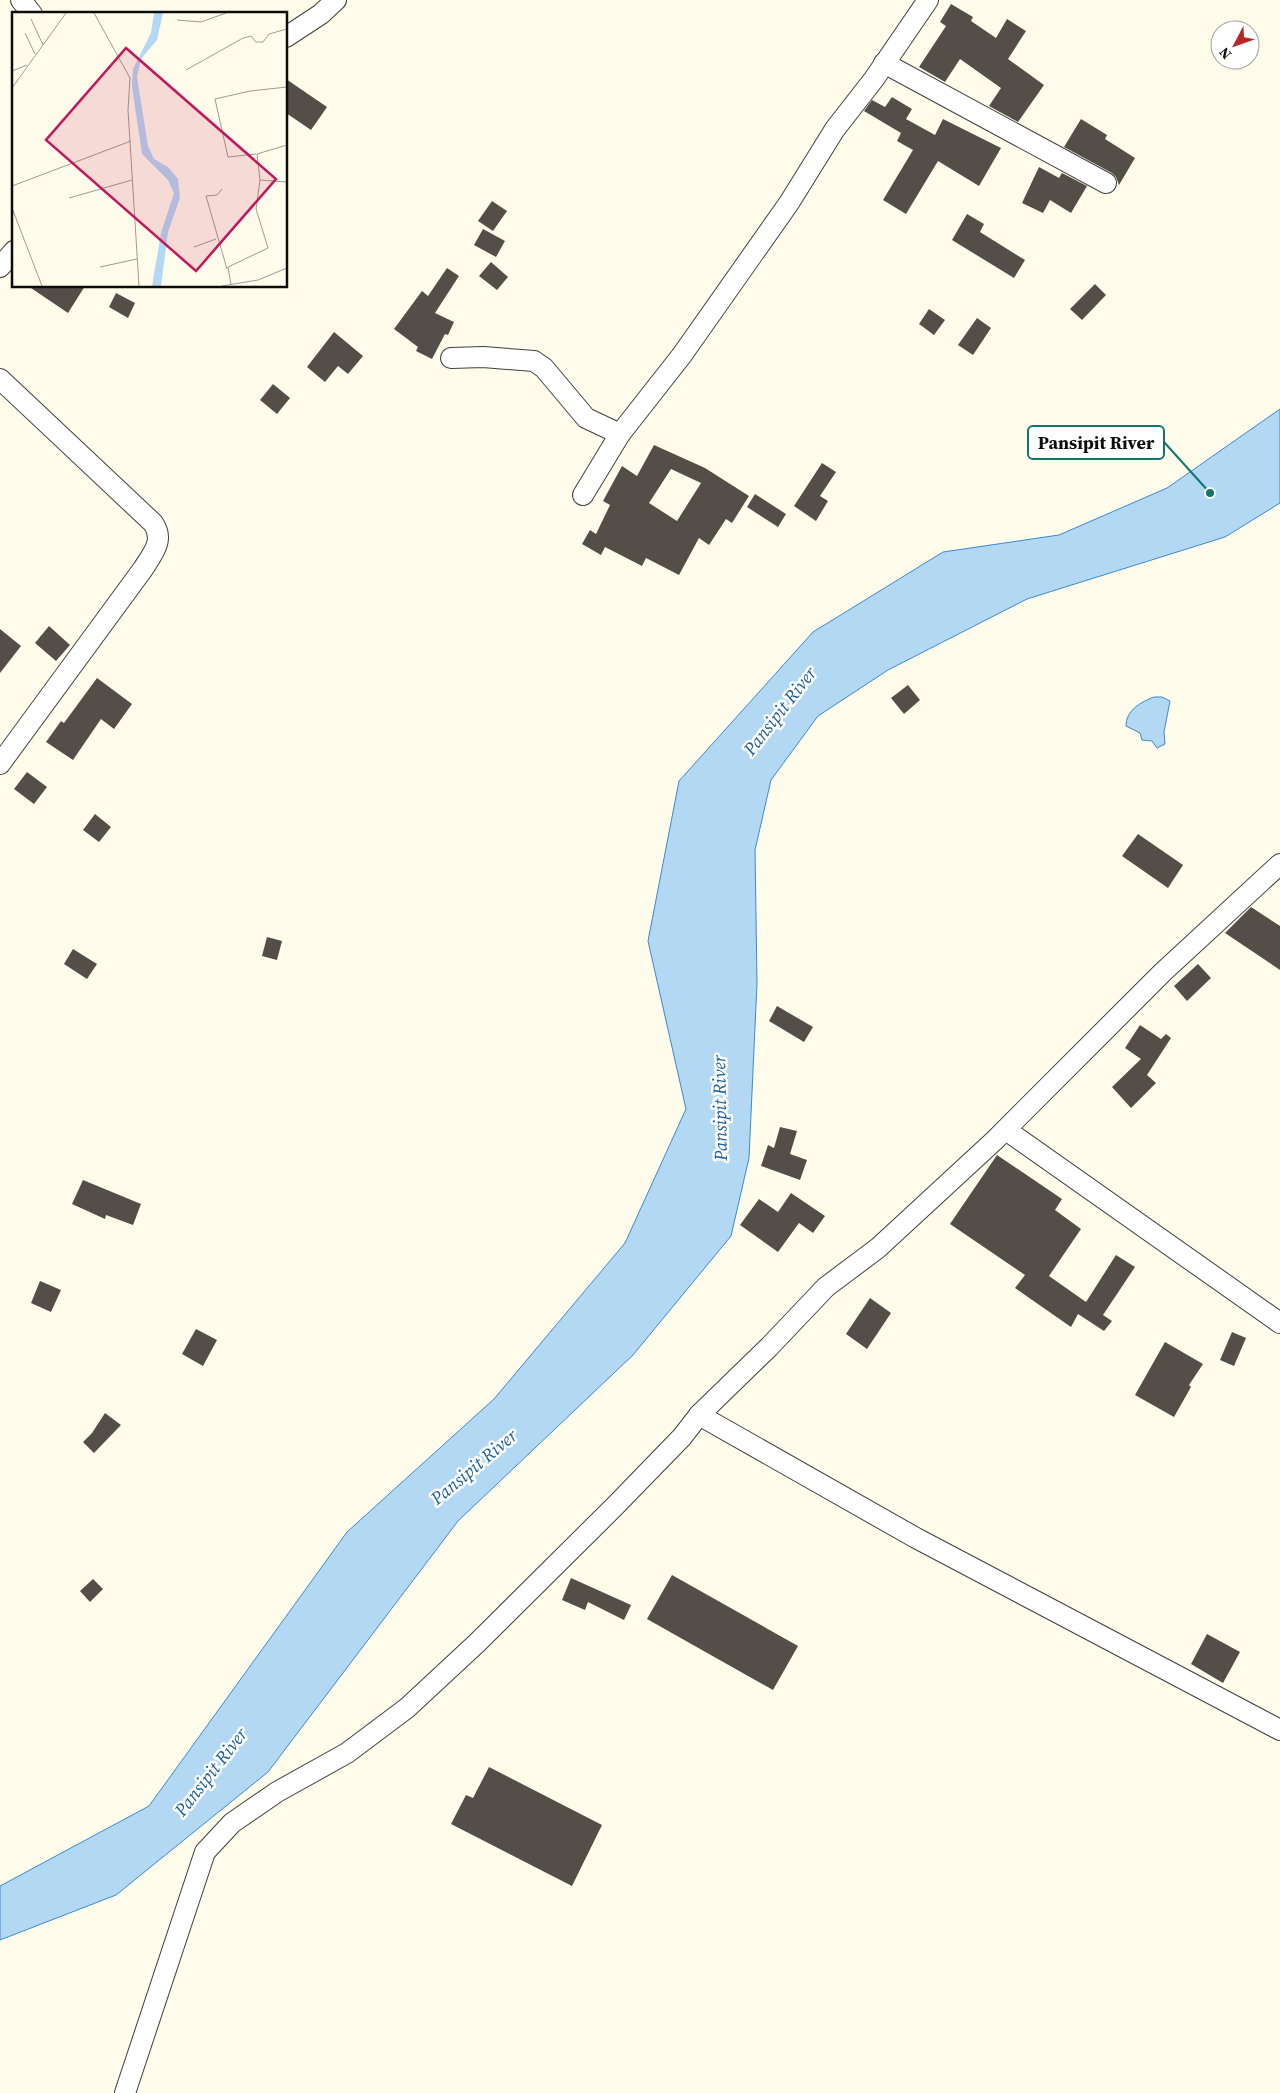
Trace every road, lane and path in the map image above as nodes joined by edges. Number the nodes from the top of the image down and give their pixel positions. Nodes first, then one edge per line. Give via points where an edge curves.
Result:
1 (21, 0) edge
2 (336, 0) edge
3 (928, 0) edge
4 (30, 12) edge
5 (288, 37) edge
6 (884, 62) junction
7 (1106, 183) dead end
8 (12, 253) edge
9 (0, 266) edge
10 (451, 358) dead end
11 (0, 379) edge
12 (620, 434) junction
13 (583, 495) dead end
14 (0, 764) edge
15 (1280, 864) edge
16 (1006, 1130) junction
17 (1280, 1323) edge
18 (699, 1415) junction
19 (1280, 1730) edge
20 (125, 2093) edge

1 - 4 street
2 - 5 street
3 - 6 street
6 - 7 street
6 - 12 street via 688,347
8 - 9 street
10 - 12 street via 534,361 544,368 586,418
11 - 14 street via 153,523 159,540 144,569
12 - 13 street
15 - 16 street via 1163,972
16 - 17 street
16 - 18 street via 878,1248 826,1287
18 - 19 street via 916,1538
18 - 20 street via 615,1506 407,1708 347,1753 277,1792 232,1823 205,1852

